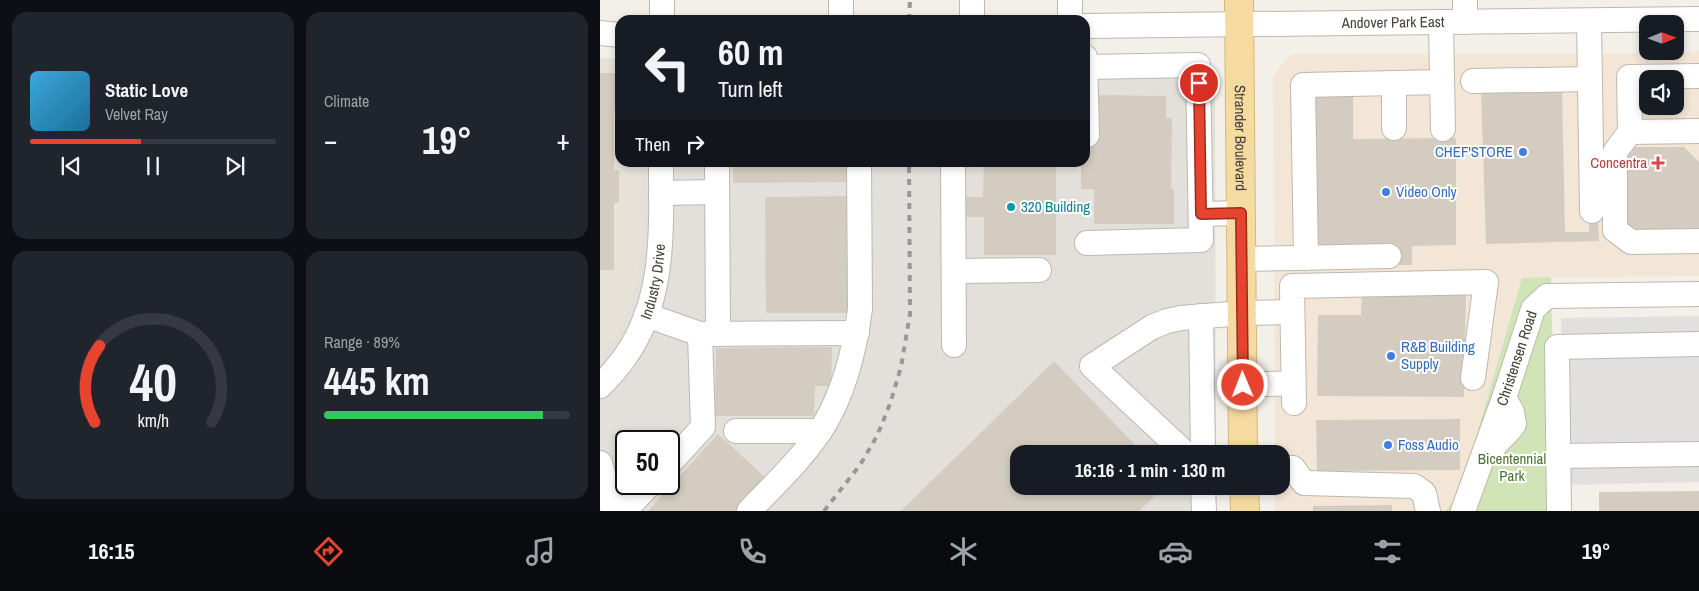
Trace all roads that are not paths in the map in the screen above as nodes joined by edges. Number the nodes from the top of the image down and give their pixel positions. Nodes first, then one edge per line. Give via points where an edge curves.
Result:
1 (662, 0) edge
2 (841, 0) edge
3 (972, 0) edge
4 (1070, 0) edge
5 (1465, 11) edge
6 (1542, 11) edge
7 (1240, 13) edge
8 (662, 15) edge
9 (841, 15) edge
10 (972, 15) edge
11 (1070, 15) edge
12 (1699, 19) edge
13 (1588, 21) junction
14 (1441, 22) junction
15 (1090, 26) edge
16 (600, 34) edge
17 (615, 35) edge
18 (1090, 67) edge
19 (1699, 76) edge
20 (1590, 79) junction
21 (1473, 81) dead end
22 (1442, 82) junction
23 (1394, 83) junction
24 (1394, 128) dead end
25 (1443, 129) dead end
26 (1699, 131) edge
27 (1630, 132) junction
28 (661, 167) edge
29 (717, 167) edge
30 (859, 167) edge
31 (953, 167) edge
32 (717, 192) junction
33 (661, 193) junction
34 (1592, 211) dead end
35 (1241, 213) junction
36 (1201, 214) junction
37 (1699, 241) edge
38 (1087, 244) dead end
39 (1389, 256) dead end
40 (1306, 258) junction
41 (1242, 259) junction
42 (1039, 270) dead end
43 (954, 271) junction
44 (1699, 294) edge
45 (1292, 312) junction
46 (1242, 313) junction
47 (646, 315) junction
48 (1201, 316) junction
49 (857, 332) junction
50 (709, 334) junction
51 (954, 344) dead end
52 (1699, 344) edge
53 (1473, 378) dead end
54 (1243, 385) junction
55 (600, 386) edge
56 (736, 431) dead end
57 (820, 431) junction
58 (1176, 445) edge
59 (1203, 445) edge
60 (1244, 445) edge
61 (680, 452) edge
62 (1699, 454) edge
63 (1558, 456) junction
64 (600, 463) edge
65 (1290, 468) edge
66 (639, 495) edge
67 (1203, 495) edge
68 (1244, 495) edge
69 (613, 511) edge
70 (624, 511) edge
71 (749, 511) edge
72 (1204, 511) edge
73 (1245, 511) edge
74 (1428, 511) edge
75 (1463, 511) edge
76 (1559, 511) edge

1 - 8 street
2 - 9 street
3 - 10 street
4 - 11 street
5 - 6 street, Andover Park East
5 - 14 street, Andover Park East
6 - 13 street, Andover Park East
7 - 14 street, Andover Park East
7 - 15 street, Andover Park East
7 - 35 main road, Strander Boulevard
12 - 13 street, Andover Park East
13 - 20 street
14 - 22 street
16 - 17 street
18 - 36 street via 1198,65
19 - 27 street via 1629,77
20 - 21 street
20 - 34 street
22 - 23 street
22 - 25 street
23 - 24 street
23 - 40 street via 1303,85
26 - 27 street
27 - 37 street via 1615,152 1615,230 1631,242
28 - 33 street, Industry Drive
29 - 32 street
30 - 49 street via 860,309
31 - 43 street
32 - 33 street
32 - 50 street
33 - 47 street, Industry Drive via 660,252 654,291
35 - 36 street
35 - 41 main road, Strander Boulevard
36 - 38 street via 1202,240
39 - 40 street
40 - 41 street
41 - 46 main road, Strander Boulevard
42 - 43 street
43 - 51 street
44 - 75 street, Christensen Road via 1547,296 1533,309 1504,398 1514,424 1494,445 1479,471
45 - 46 street
45 - 53 street via 1292,286 1486,282
45 - 54 street via 1293,393
46 - 48 street
46 - 54 main road, Strander Boulevard
47 - 50 street
47 - 55 street, Industry Drive via 626,357
48 - 58 street via 1152,327 1092,366
48 - 59 street
49 - 50 street
49 - 57 street via 842,386
50 - 61 street via 703,427
52 - 63 street via 1557,347
54 - 60 main road, Strander Boulevard
56 - 57 street
57 - 71 street
62 - 63 street
63 - 76 street
64 - 69 street
65 - 74 street via 1304,484 1414,486 1424,493
66 - 70 street
67 - 72 street
68 - 73 main road

